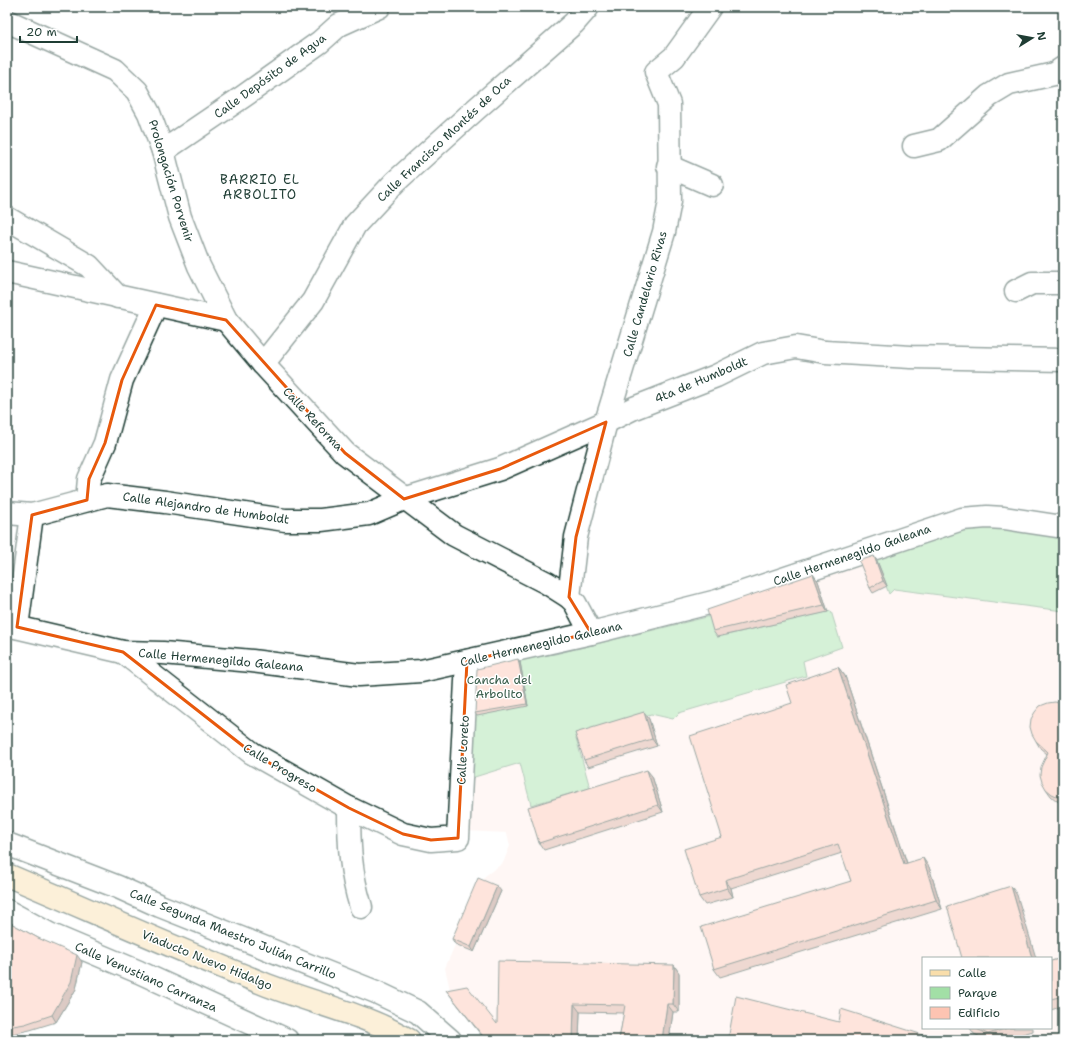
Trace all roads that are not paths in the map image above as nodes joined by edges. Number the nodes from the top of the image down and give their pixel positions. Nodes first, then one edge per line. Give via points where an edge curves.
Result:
1 (379, 7) edge
2 (588, 7) edge
3 (710, 7) edge
4 (342, 16) edge
5 (7, 21) edge
6 (1063, 68) edge
7 (914, 146) dead end
8 (163, 151) junction
9 (668, 166) junction
10 (712, 185) dead end
11 (7, 218) edge
12 (7, 272) edge
13 (1063, 283) edge
14 (1016, 291) dead end
15 (118, 297) junction
16 (156, 305) junction
17 (226, 320) junction
18 (1063, 360) edge
19 (262, 364) junction
20 (606, 422) junction
21 (404, 499) junction
22 (87, 500) junction
23 (7, 513) edge
24 (32, 515) junction
25 (1063, 527) edge
26 (569, 597) junction
27 (12, 626) edge
28 (591, 633) junction
29 (124, 652) junction
30 (467, 661) junction
31 (349, 808) junction
32 (458, 838) joint
33 (7, 844) edge
34 (7, 875) edge
35 (361, 906) dead end
36 (7, 911) edge
37 (287, 1040) edge
38 (409, 1040) edge
39 (450, 1040) edge

1 - 4 street, Calle Depósito de Agua
2 - 19 street, Calle Francisco Montés de Oca via 574,23 395,182 355,225 313,301
3 - 9 street, Calle Candelario Rivas via 674,57 656,72 669,104
4 - 8 street, Calle Depósito de Agua via 320,42
5 - 8 street, Prolongación Porvenir via 115,70 137,91 149,113
6 - 7 street via 1054,74 1009,84 989,96 939,140
8 - 17 street, Prolongación Porvenir via 180,217 199,266
9 - 10 street
9 - 20 street, Calle Candelario Rivas via 670,201 664,232
11 - 15 street via 89,266
12 - 15 street
13 - 14 street via 1032,283
15 - 16 street
16 - 17 street
16 - 22 street via 122,380 105,442 89,479
17 - 19 street, Calle Reforma
18 - 20 street, 4ta de Humboldt via 911,357 796,348 763,353 716,376 634,408
19 - 21 street, Calle Reforma via 345,454
20 - 21 street, 4ta de Humboldt via 500,469
20 - 26 street, Calle Candelario Rivas via 576,537
21 - 22 street, Calle Alejandro de Humboldt via 369,514 321,520 293,520 107,495
21 - 26 street, Calle Reforma via 454,535
22 - 24 street, Calle Alejandro de Humboldt
23 - 24 street, Calle Alejandro de Humboldt
24 - 27 street
25 - 28 street, Calle Hermenegildo Galeana via 1004,518 962,519 717,601
26 - 28 street, Calle Reforma
27 - 29 street, Calle Hermenegildo Galeana
28 - 30 street, Calle Hermenegildo Galeana
29 - 30 street, Calle Hermenegildo Galeana via 252,661 359,675 421,671
29 - 31 street, Calle Progreso via 252,753
30 - 32 street, Calle Loreto
31 - 32 street, Calle Progreso via 403,834 431,840
31 - 35 street via 350,852
33 - 39 street, Calle Segunda Maestro Julián Carrillo via 376,992 418,1012
34 - 38 main road, Viaducto Nuevo Hidalgo via 263,984 352,1014
36 - 37 street, Calle Venustiano Carranza via 48,934 139,972

